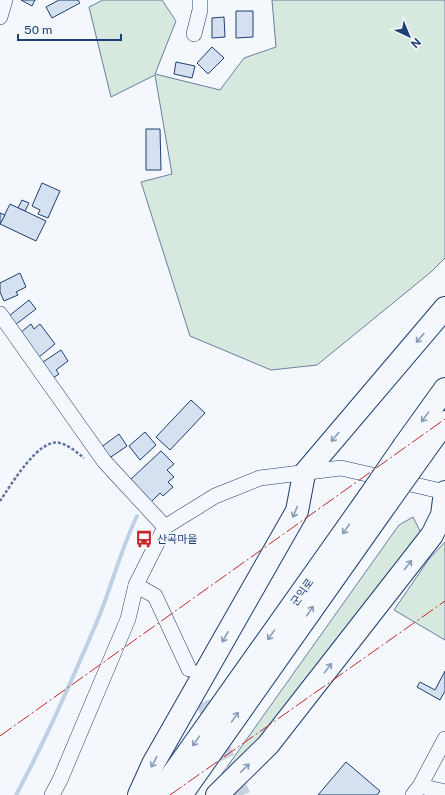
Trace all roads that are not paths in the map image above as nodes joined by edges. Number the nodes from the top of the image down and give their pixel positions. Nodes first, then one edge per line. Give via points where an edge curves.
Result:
1 (5, 0) edge
2 (200, 0) edge
3 (0, 17) edge
4 (194, 34) dead end
5 (445, 308) edge
6 (0, 314) edge
7 (445, 389) edge
8 (445, 422) edge
9 (414, 448) junction
10 (304, 474) junction
11 (445, 492) edge
12 (378, 500) junction
13 (165, 527) junction
14 (438, 530) edge
15 (136, 585) junction
16 (189, 669) tunnel mouth
17 (445, 739) edge
18 (417, 791) edge
19 (445, 792) edge
20 (52, 795) edge
21 (139, 795) edge
22 (158, 795) edge
23 (181, 795) edge
24 (217, 795) edge

1 - 3 street
2 - 4 street
5 -> 10 highway
6 - 13 street via 104,461
7 -> 9 highway, 군익로
8 - 9 highway, 군익로
9 - 12 highway, 군익로, bridge
10 - 11 street via 341,468
10 - 13 street via 260,478 215,496
10 -> 21 highway via 297,511 157,757
11 - 14 highway
12 -> 22 highway, 군익로
23 -> 12 highway, 군익로
13 - 15 street
24 -> 14 highway via 268,746
15 - 16 street via 155,596
15 - 20 street via 128,619
17 - 18 street
18 - 19 street

